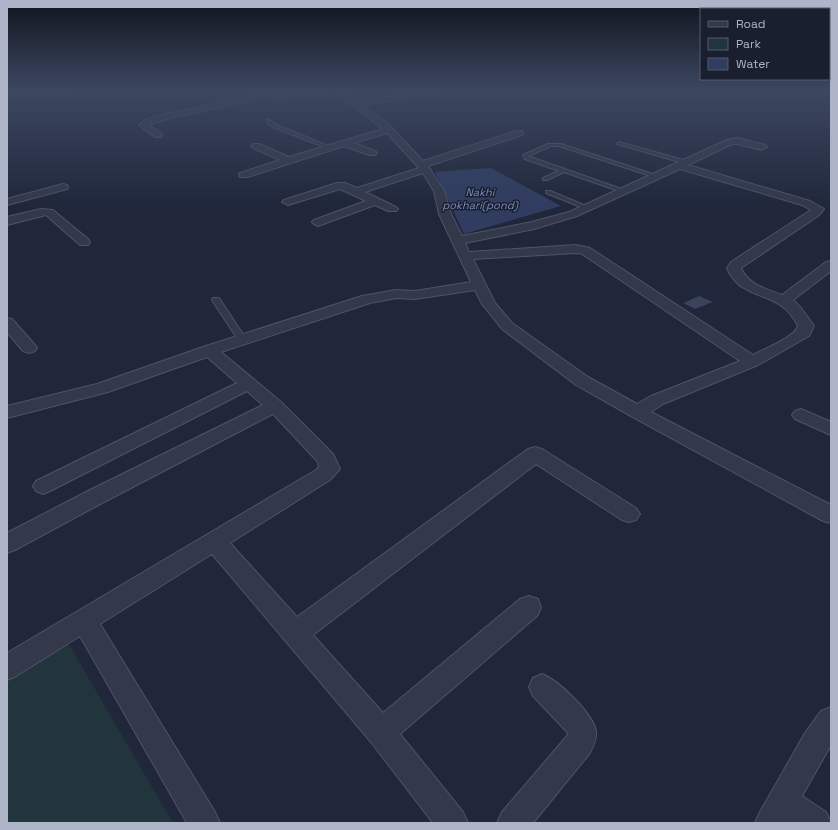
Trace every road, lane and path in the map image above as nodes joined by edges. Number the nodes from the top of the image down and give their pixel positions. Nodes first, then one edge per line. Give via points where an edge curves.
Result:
1 (149, 129) edge
2 (282, 129) edge
3 (389, 130) joint
4 (519, 133) dead end
5 (158, 135) dead end
6 (345, 143) junction
7 (618, 143) dead end
8 (256, 146) dead end
9 (762, 147) dead end
10 (331, 148) junction
11 (372, 153) dead end
12 (289, 161) junction
13 (681, 164) junction
14 (423, 167) junction
15 (565, 170) junction
16 (244, 175) dead end
17 (656, 176) junction
18 (545, 179) dead end
19 (63, 187) dead end
20 (624, 191) junction
21 (356, 192) junction
22 (548, 192) dead end
23 (7, 202) edge
24 (288, 202) dead end
25 (376, 202) junction
26 (588, 208) junction
27 (392, 209) dead end
28 (7, 221) edge
29 (318, 222) dead end
30 (458, 241) junction
31 (84, 242) dead end
32 (466, 256) junction
33 (831, 265) edge
34 (479, 285) junction
35 (216, 300) dead end
36 (783, 301) junction
37 (7, 322) edge
38 (242, 339) junction
39 (29, 348) dead end
40 (209, 350) junction
41 (752, 362) junction
42 (248, 384) junction
43 (274, 406) junction
44 (7, 412) edge
45 (637, 412) junction
46 (801, 414) dead end
47 (831, 429) edge
48 (43, 486) dead end
49 (629, 514) dead end
50 (831, 515) edge
51 (215, 541) junction
52 (7, 544) edge
53 (529, 608) dead end
54 (84, 620) junction
55 (295, 633) junction
56 (7, 668) edge
57 (542, 687) dead end
58 (831, 721) edge
59 (381, 732) junction
60 (778, 812) edge
61 (204, 823) edge
62 (452, 823) edge
63 (513, 823) edge
64 (815, 823) edge

1 - 5 street
2 - 10 lane
3 - 6 street
3 - 14 street
4 - 14 street
6 - 10 street
6 - 11 street
7 - 13 lane
8 - 12 street
9 - 13 street via 737,141 730,142
10 - 12 street
12 - 16 street
13 - 17 street
13 - 36 street via 818,209 734,268 739,278 748,285
14 - 21 street
14 - 30 street via 439,191 445,214
15 - 17 lane via 524,155 559,144
15 - 18 lane
15 - 20 lane
17 - 20 street
19 - 23 street
20 - 26 street
21 - 24 street via 344,186 336,186
21 - 25 street
22 - 26 lane
25 - 27 street
25 - 29 street
26 - 30 street via 558,219
28 - 31 street via 46,211
30 - 32 street
32 - 34 street
32 - 41 street via 586,251
33 - 36 street
34 - 38 street via 367,299
34 - 45 street via 489,304 507,326 582,380
35 - 38 lane
36 - 41 street via 800,316 806,326 804,333
37 - 39 street
38 - 40 street
40 - 42 street
40 - 44 street via 102,388
41 - 45 street via 657,400
42 - 43 street
42 - 48 street
43 - 51 street via 326,459 330,469
43 - 52 street
45 - 50 street
46 - 47 street
49 - 55 street via 535,454
51 - 54 street
51 - 55 street
53 - 59 street
54 - 56 street
54 - 61 street
55 - 59 street
57 - 63 street via 579,724 582,732 580,743
58 - 60 street via 815,744
59 - 62 street
60 - 64 street

